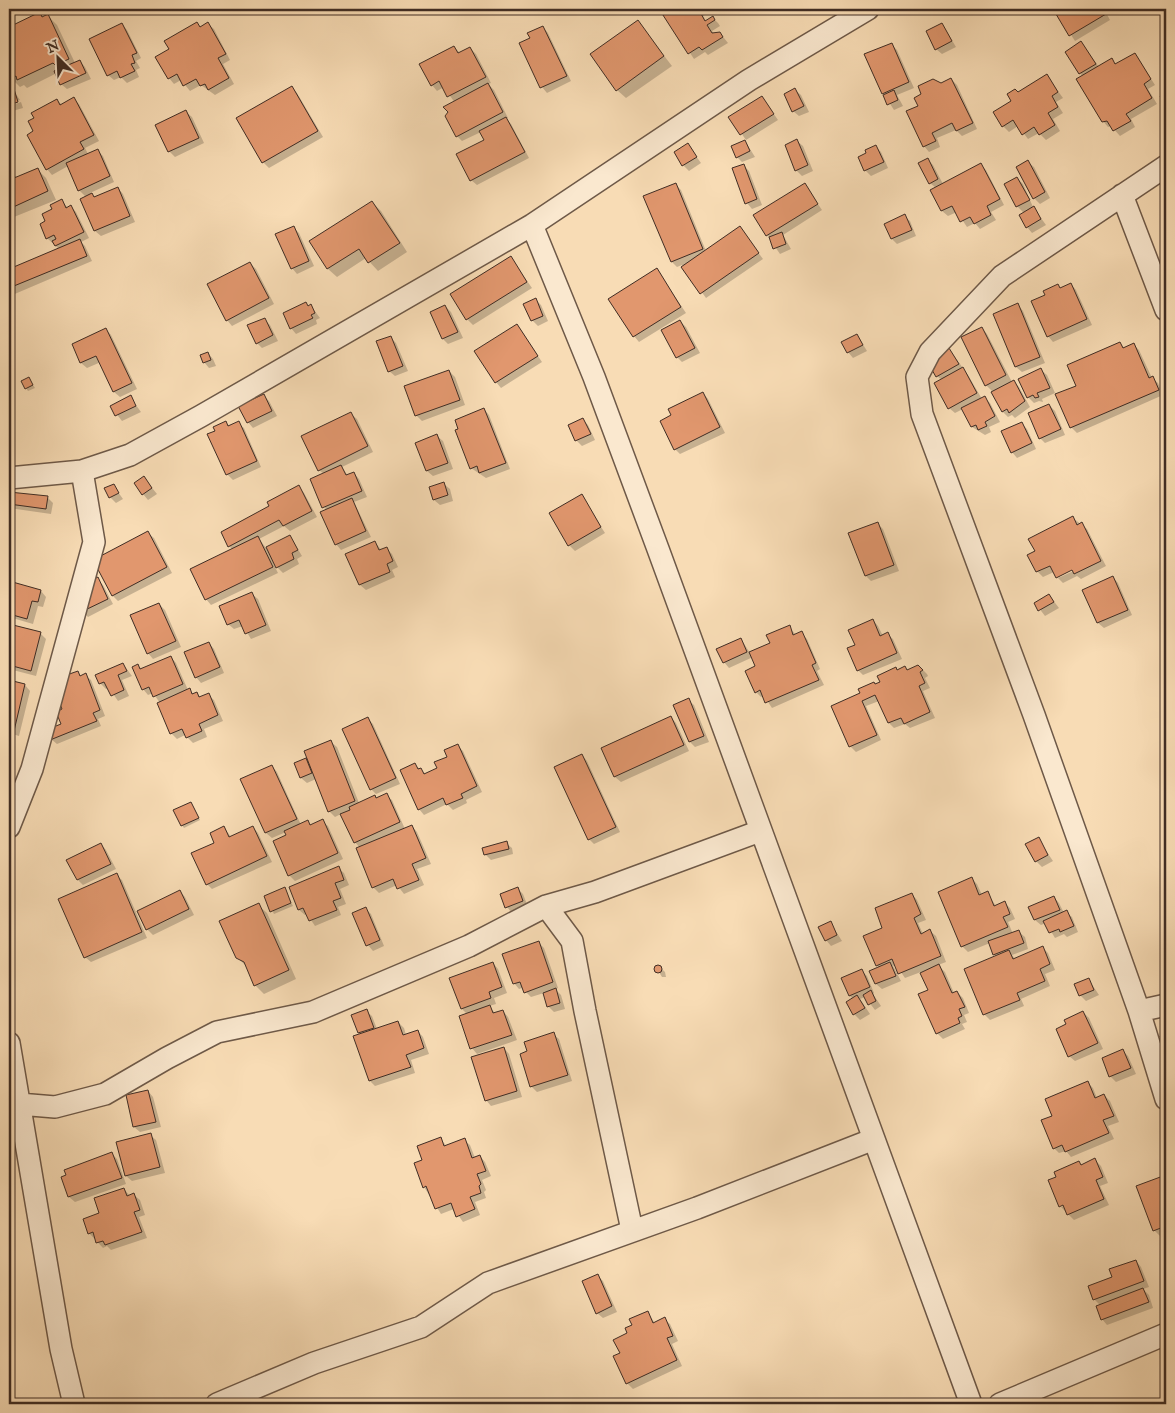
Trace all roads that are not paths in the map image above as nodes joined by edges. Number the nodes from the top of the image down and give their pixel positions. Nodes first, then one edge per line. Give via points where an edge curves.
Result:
1 (868, 9) edge
2 (1166, 166) edge
3 (1122, 195) junction
4 (532, 225) junction
5 (1166, 310) edge
6 (82, 471) junction
7 (9, 478) edge
8 (9, 827) edge
9 (760, 831) junction
10 (546, 906) junction
11 (1166, 1005) edge
12 (1139, 1011) junction
13 (9, 1043) edge
14 (1166, 1099) edge
15 (19, 1104) junction
16 (874, 1139) junction
17 (632, 1230) junction
18 (1166, 1334) edge
19 (74, 1404) edge
20 (218, 1404) edge
21 (971, 1404) edge
22 (1000, 1404) edge

1 - 4 street via 749,80
2 - 3 street
3 - 5 street
3 - 12 street via 1002,276 930,352 917,377 922,414 1034,714
4 - 6 street via 130,455
4 - 9 street via 594,377 720,714
6 - 7 street
6 - 8 street via 94,542 32,769
9 - 10 street via 595,892
9 - 16 street
10 - 15 street via 469,946 314,1012 217,1032 105,1094 55,1107
10 - 17 street via 572,941
11 - 12 street
12 - 14 street
13 - 15 street
15 - 19 street via 60,1349
16 - 17 street
16 - 21 street
17 - 20 street via 488,1282 421,1327 314,1363
18 - 22 street

